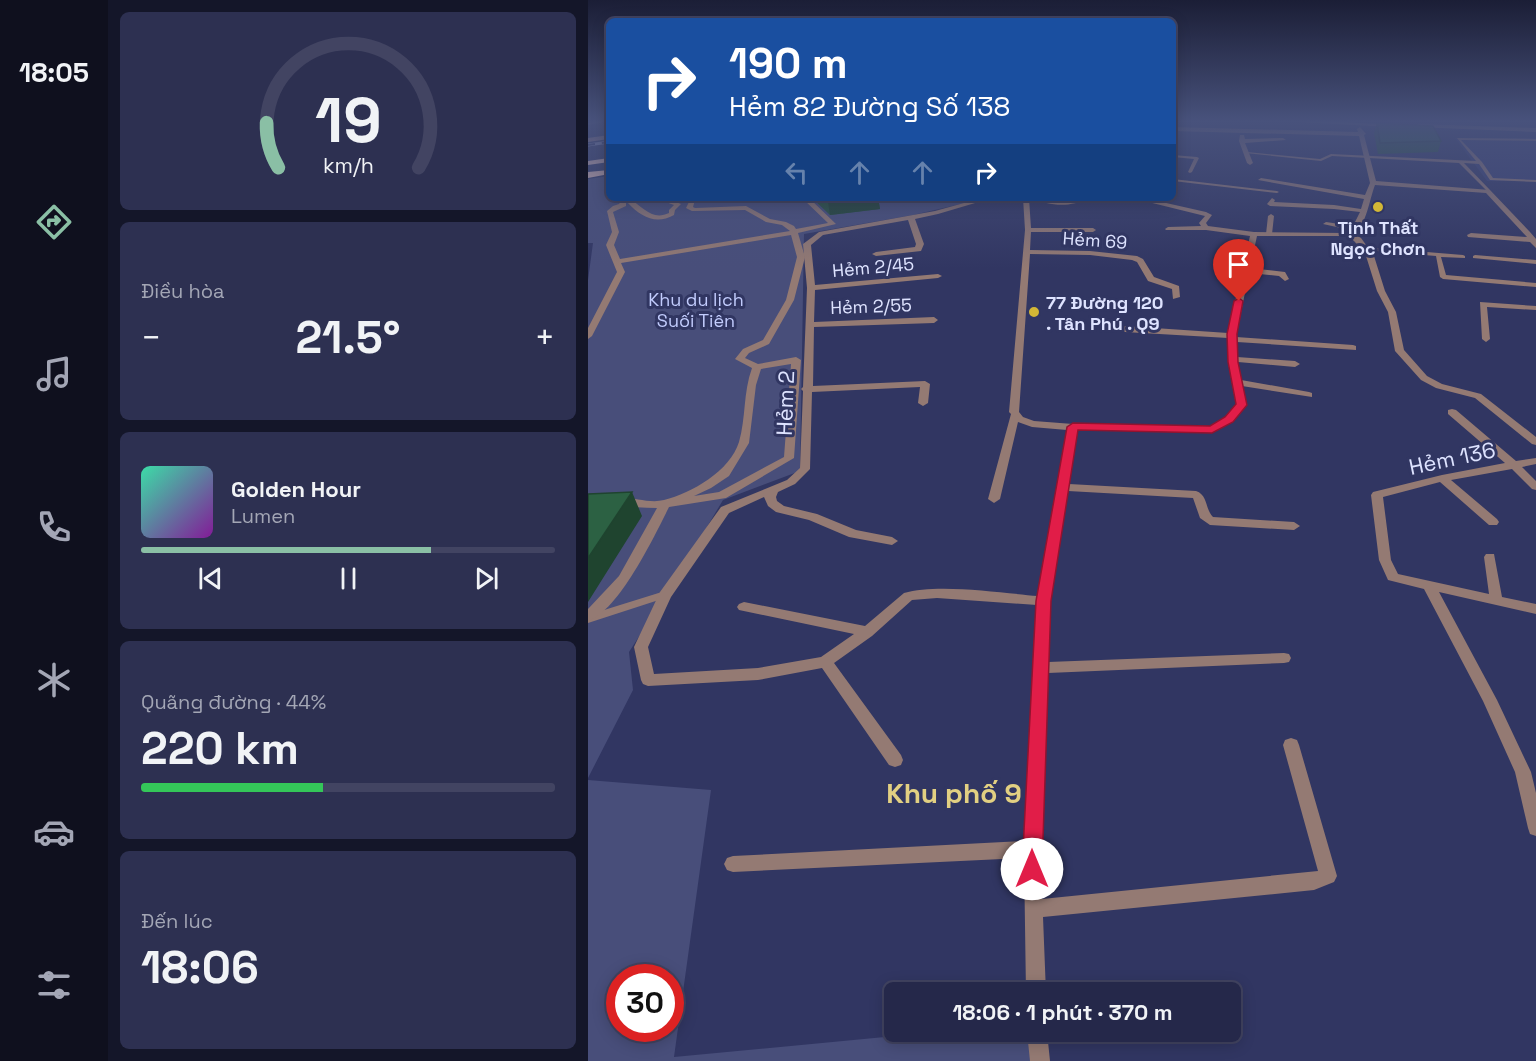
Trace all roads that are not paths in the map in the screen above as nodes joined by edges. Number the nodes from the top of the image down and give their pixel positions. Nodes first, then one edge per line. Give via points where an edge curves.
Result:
1 (1371, 171) edge
2 (1468, 171) edge
3 (1486, 171) edge
4 (606, 172) edge
5 (588, 175) edge
6 (1176, 180) edge
7 (1261, 180) dead end
8 (1536, 181) edge
9 (1373, 183) junction
10 (1488, 191) junction
11 (1278, 192) dead end
12 (1366, 197) junction
13 (624, 201) edge
14 (630, 201) edge
15 (668, 201) edge
16 (693, 201) edge
17 (808, 201) edge
18 (977, 201) edge
19 (1026, 201) edge
20 (1049, 201) edge
21 (1076, 201) edge
22 (1149, 201) edge
23 (1270, 204) dead end
24 (1364, 212) junction
25 (1271, 216) dead end
26 (911, 218) junction
27 (1326, 224) dead end
28 (1206, 228) junction
29 (1168, 229) dead end
30 (1028, 230) junction
31 (1093, 230) dead end
32 (794, 231) junction
33 (1353, 231) junction
34 (1254, 234) junction
35 (1269, 234) junction
36 (1471, 235) dead end
37 (1533, 238) edge
38 (1366, 249) junction
39 (1025, 252) junction
40 (876, 254) dead end
41 (1438, 255) junction
42 (1463, 257) dead end
43 (1475, 257) dead end
44 (617, 262) junction
45 (1536, 262) edge
46 (1247, 270) junction
47 (938, 276) dead end
48 (1285, 279) dead end
49 (1536, 285) edge
50 (811, 288) junction
51 (1176, 297) dead end
52 (1536, 308) edge
53 (934, 320) dead end
54 (810, 325) junction
55 (1125, 329) dead end
56 (588, 336) edge
57 (1232, 338) junction
58 (1486, 339) dead end
59 (1353, 348) dead end
60 (1233, 359) junction
61 (1295, 364) dead end
62 (757, 367) junction
63 (1238, 382) junction
64 (806, 388) junction
65 (1309, 395) dead end
66 (923, 403) dead end
67 (1452, 412) dead end
68 (1015, 415) junction
69 (1073, 427) junction
70 (1536, 442) edge
71 (1536, 461) edge
72 (1514, 465) junction
73 (1442, 478) junction
74 (1062, 487) junction
75 (1536, 487) edge
76 (773, 489) junction
77 (994, 499) dead end
78 (615, 500) edge
79 (665, 504) junction
80 (1494, 522) dead end
81 (1294, 526) dead end
82 (892, 541) dead end
83 (1490, 556) dead end
84 (1430, 587) junction
85 (665, 595) junction
86 (1496, 599) junction
87 (1044, 601) junction
88 (744, 607) dead end
89 (1536, 609) edge
90 (588, 617) edge
91 (867, 632) junction
92 (1284, 658) dead end
93 (825, 662) junction
94 (1040, 668) junction
95 (1291, 745) dead end
96 (895, 760) dead end
97 (1536, 828) edge
98 (1032, 849) junction
99 (733, 864) dead end
100 (1033, 909) junction
101 (1036, 982) edge
102 (1038, 1042) edge
103 (1040, 1061) edge

1 - 9 street
2 - 10 lane
3 - 8 lane via 1492,179
4 - 5 highway
6 - 11 lane
7 - 12 street
9 - 10 street
9 - 12 street
10 - 37 street
12 - 24 street
13 - 44 street via 610,211 617,228 610,245
14 - 15 street via 650,216 666,218 678,204
16 - 32 street via 689,208 694,210 746,208
17 - 32 street via 833,224
18 - 26 street, Hẻm 2
19 - 30 street
20 - 21 street
22 - 28 street via 1209,215 1203,223
23 - 24 street
24 - 33 street
25 - 35 lane
26 - 40 street via 920,244 918,249
26 - 50 street, Hẻm 2 via 815,236 807,244
27 - 33 street
28 - 29 street
28 - 34 street
30 - 31 street
30 - 39 street
32 - 44 street
32 - 62 street via 801,257 790,300 766,342 746,351 740,359
33 - 35 street
33 - 38 street
34 - 35 street
34 - 46 street
36 - 37 street
38 - 41 lane
38 - 70 street via 1392,312 1400,351 1429,382 1478,396
39 - 51 street, Hẻm 69 via 1134,258 1151,279 1176,288
39 - 68 street
41 - 42 lane
41 - 49 lane via 1443,277
43 - 45 lane
44 - 56 street via 621,272
46 - 48 street via 1282,274
46 - 57 street
47 - 50 street, Hẻm 2/45
50 - 54 street, Hẻm 2
52 - 58 street via 1483,304
53 - 54 street, Hẻm 2/55
54 - 64 street, Hẻm 2
55 - 57 street
57 - 59 street
57 - 60 street
60 - 61 street
60 - 63 street
62 - 79 street via 744,443 725,474
62 - 79 street via 796,360 789,458 722,495
63 - 65 street
63 - 69 street via 1241,405 1229,420 1212,429
64 - 66 street via 926,384
64 - 76 street, Hẻm 2 via 804,469 791,482
67 - 72 street
68 - 69 street via 1025,422
68 - 77 street
69 - 74 street
71 - 72 street, Hẻm 136
72 - 73 street, Hẻm 136
72 - 75 street
73 - 80 street
73 - 84 street, Hẻm 136 via 1377,495 1385,560 1393,577
74 - 81 street via 1196,495 1210,521
74 - 87 street
76 - 82 street via 772,503 780,509 813,517 853,534
76 - 85 street, Hẻm 2 via 725,510
78 - 79 street
79 - 90 street via 615,591
83 - 86 street
84 - 86 street
84 - 97 street via 1523,772
85 - 90 lane
85 - 93 street, Hẻm 2 via 641,647 648,680 758,674
86 - 89 street
87 - 91 street via 937,593 909,596
87 - 94 street
88 - 91 street
91 - 93 street
92 - 94 street
93 - 96 street
94 - 98 street
95 - 100 street via 1328,876 1314,881
98 - 99 street
98 - 100 street
100 - 101 street
102 - 103 street

